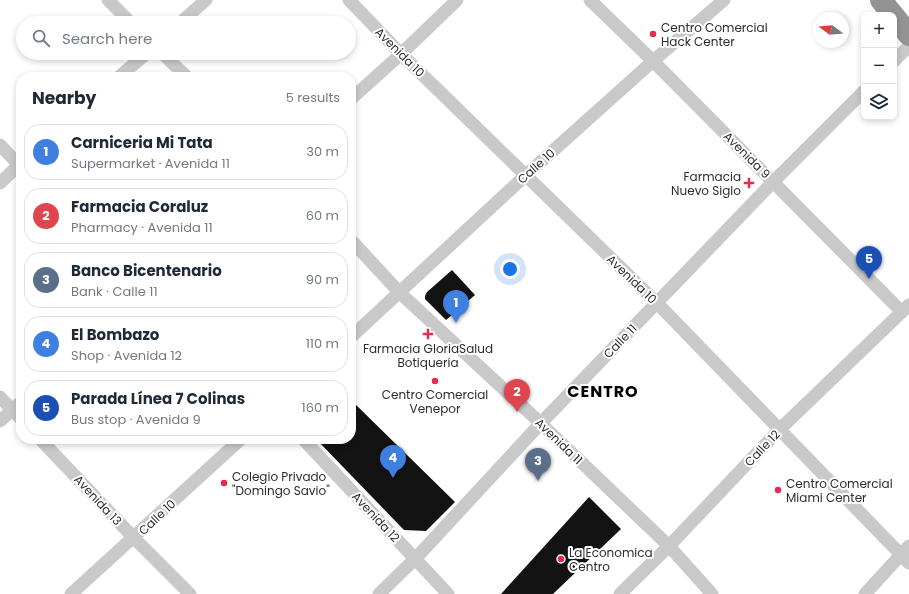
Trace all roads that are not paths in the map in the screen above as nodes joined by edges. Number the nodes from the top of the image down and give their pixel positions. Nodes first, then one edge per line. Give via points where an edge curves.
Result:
1 (108, 0) edge
2 (206, 0) edge
3 (349, 0) edge
4 (457, 0) edge
5 (590, 0) edge
6 (724, 0) edge
7 (881, 0) edge
8 (890, 12) edge
9 (124, 16) edge
10 (188, 16) edge
11 (897, 21) edge
12 (909, 35) edge
13 (909, 46) edge
14 (401, 54) junction
15 (897, 58) edge
16 (139, 60) edge
17 (169, 60) edge
18 (653, 61) junction
19 (125, 72) edge
20 (182, 72) edge
21 (861, 94) edge
22 (356, 95) edge
23 (0, 145) edge
24 (16, 161) edge
25 (16, 169) edge
26 (526, 175) junction
27 (773, 182) junction
28 (0, 183) edge
29 (356, 245) edge
30 (399, 292) junction
31 (657, 303) junction
32 (906, 309) edge
33 (356, 332) edge
34 (0, 397) edge
35 (16, 409) edge
36 (16, 411) edge
37 (0, 421) edge
38 (540, 423) junction
39 (780, 429) junction
40 (45, 444) edge
41 (236, 444) edge
42 (308, 444) edge
43 (134, 538) junction
44 (669, 546) junction
45 (906, 554) edge
46 (414, 558) junction
47 (71, 594) edge
48 (190, 594) edge
49 (379, 594) edge
50 (448, 594) edge
51 (620, 594) edge
52 (712, 594) edge
53 (865, 594) edge

1 - 9 street
2 - 10 street
3 - 14 street, Avenida 10
4 - 14 street
5 - 18 street, Avenida 9
6 - 18 street, Calle 10
7 - 8 highway
11 - 12 highway
13 - 15 street
14 - 22 street
14 - 26 street, Avenida 10
16 - 19 street
17 - 20 street
18 - 26 street, Calle 10
18 - 27 street, Avenida 9
21 - 27 street, Calle 11
23 - 24 street
25 - 28 street
26 - 30 street, Calle 10
26 - 31 street, Avenida 10
27 - 31 street, Calle 11
27 - 32 street, Avenida 9
29 - 30 street, Avenida 11
30 - 33 street, Calle 10
30 - 38 street, Avenida 11
31 - 38 street, Calle 11
31 - 39 street, Avenida 10
32 - 39 street, Calle 12
34 - 35 street
36 - 37 street
38 - 44 street, Avenida 11
38 - 46 street, Calle 11
39 - 44 street, Calle 12
39 - 45 street, Avenida 10
40 - 43 street, Avenida 13
41 - 43 street, Calle 10
42 - 46 street, Avenida 12
43 - 47 street, Calle 10
43 - 48 street, Avenida 13
44 - 51 street, Calle 12
44 - 52 street, Avenida 11
45 - 53 street
46 - 49 street, Calle 11
46 - 50 street, Avenida 12

